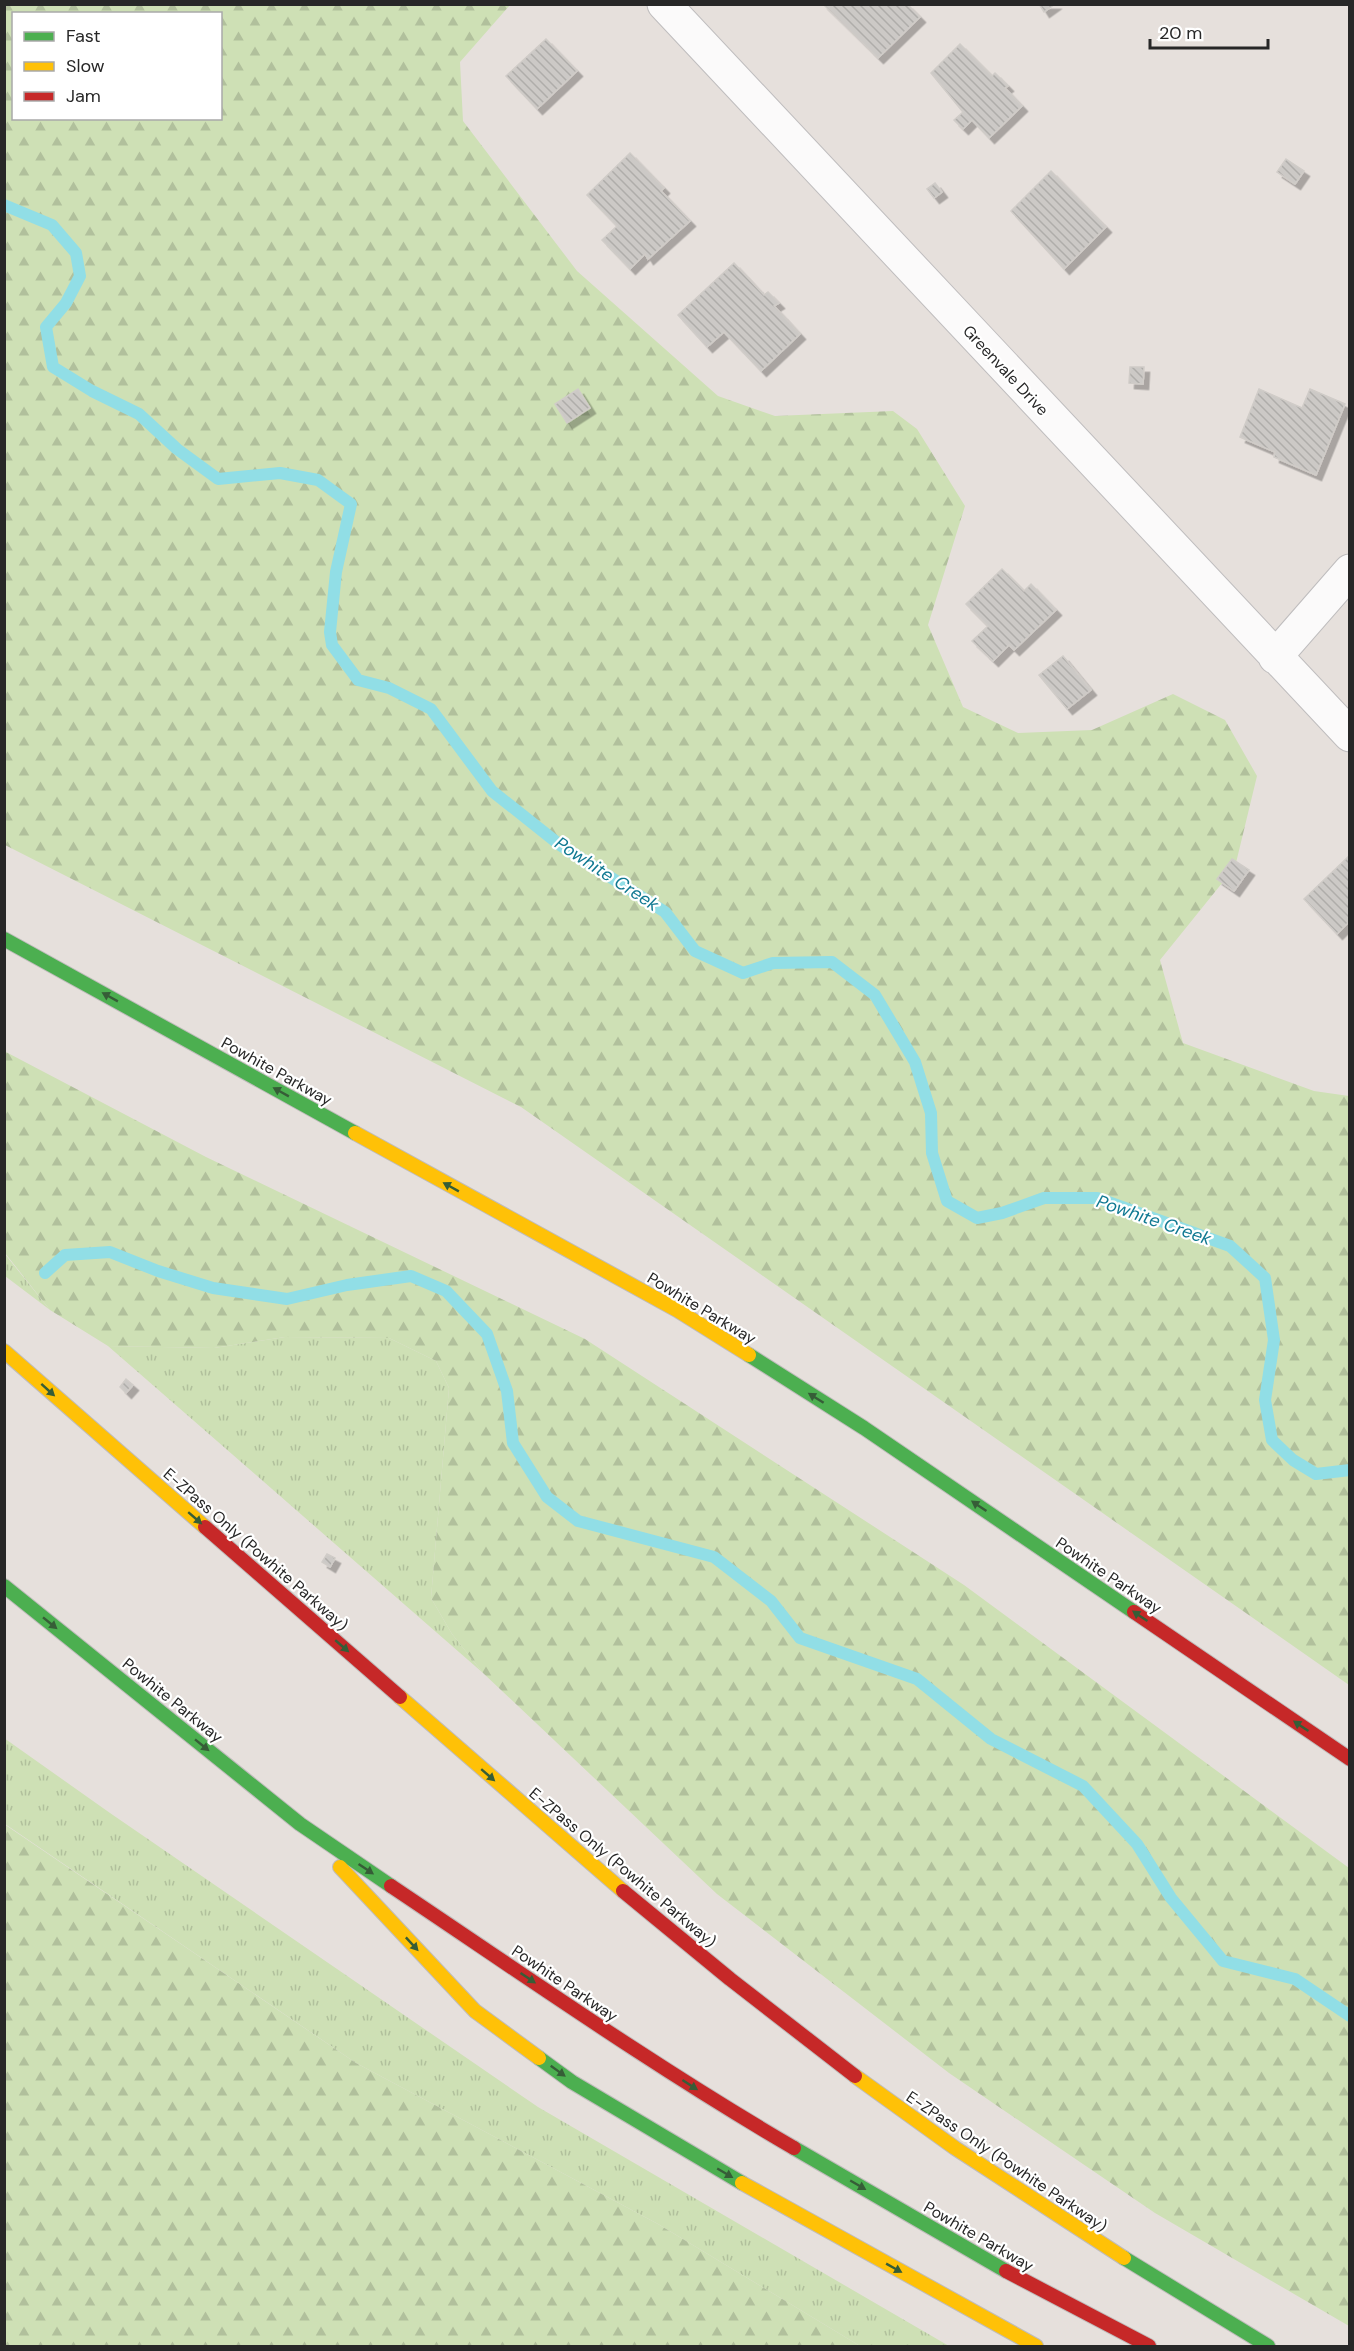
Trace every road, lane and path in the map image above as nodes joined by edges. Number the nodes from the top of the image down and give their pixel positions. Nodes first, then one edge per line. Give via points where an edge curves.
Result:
1 (664, 4) edge
2 (1350, 571) edge
3 (1275, 657) junction
4 (1350, 735) edge
5 (4, 939) edge
6 (4, 1351) edge
7 (4, 1586) edge
8 (1350, 1759) edge
9 (300, 1824) junction
10 (1036, 2346) edge
11 (1149, 2346) edge
12 (1268, 2346) edge

1 - 3 street, Greenvale Drive
2 - 3 street
3 - 4 street, Greenvale Drive
8 -> 5 highway, Powhite Parkway via 864,1428 676,1310
6 -> 12 highway, E-ZPass Only (Powhite Parkway) via 518,1801 741,1988 855,2077 971,2160
7 -> 9 highway, Powhite Parkway
9 -> 10 highway via 475,2011 572,2082 773,2201
9 -> 11 highway, Powhite Parkway via 712,2100 992,2264

